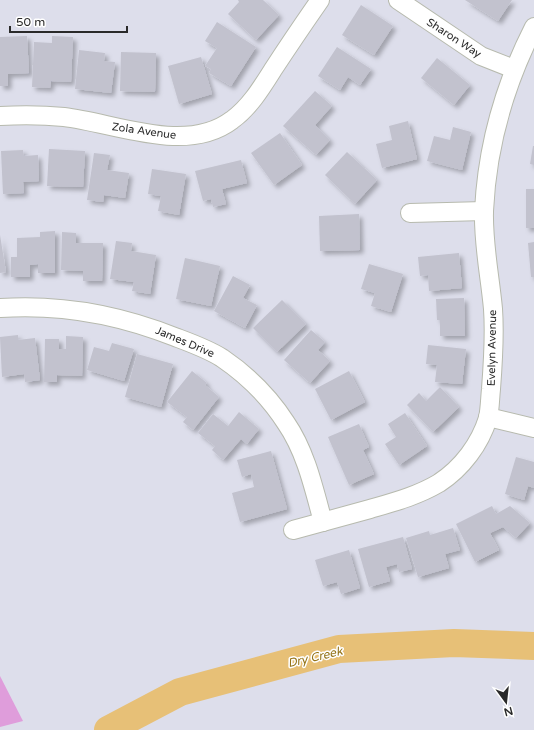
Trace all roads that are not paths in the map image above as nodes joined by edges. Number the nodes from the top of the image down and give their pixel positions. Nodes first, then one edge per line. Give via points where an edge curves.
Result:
1 (320, 0) edge
2 (398, 0) edge
3 (534, 27) edge
4 (514, 69) junction
5 (0, 116) edge
6 (484, 211) junction
7 (410, 213) dead end
8 (0, 308) edge
9 (488, 417) junction
10 (534, 428) edge
11 (323, 522) junction
12 (293, 530) dead end

1 - 5 street, Zola Avenue via 251,103 232,121 213,131 191,136 165,136 64,117
2 - 4 street, Sharon Way via 481,56
3 - 4 street, Evelyn Avenue
4 - 6 street, Evelyn Avenue via 492,141
6 - 7 street
6 - 9 street, Evelyn Avenue via 494,338
8 - 11 street, James Drive via 24,306 90,312 161,331 222,358 268,399 287,423 312,483
9 - 10 street
9 - 11 street, Evelyn Avenue via 477,443 461,465 439,482 413,496
11 - 12 street, Evelyn Avenue

